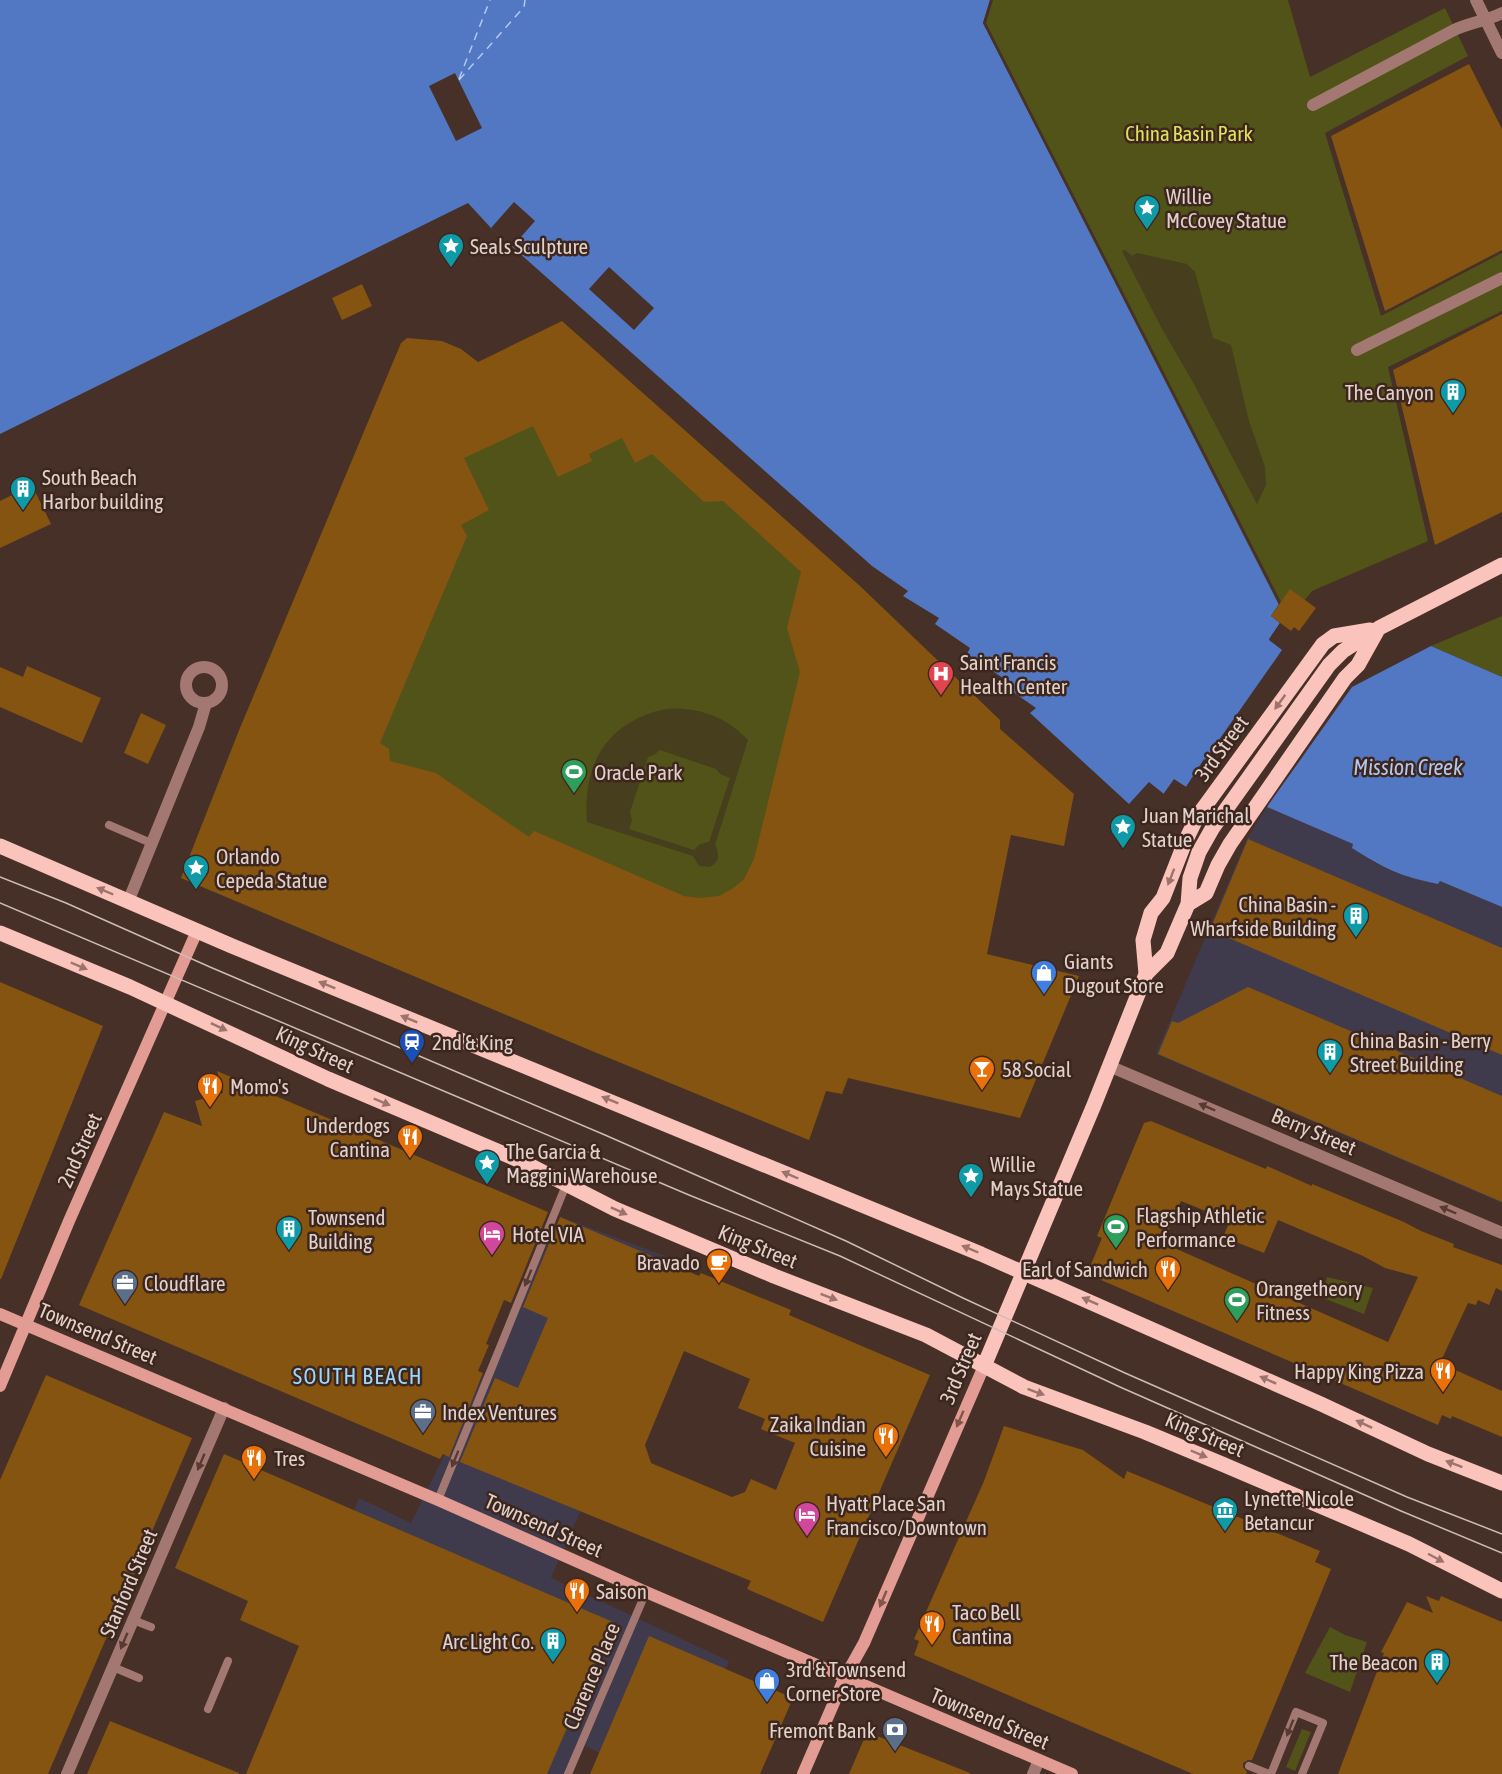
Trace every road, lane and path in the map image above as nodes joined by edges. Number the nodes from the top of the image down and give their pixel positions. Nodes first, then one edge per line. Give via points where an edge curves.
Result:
1 (1476, 0) edge
2 (1502, 13) edge
3 (1486, 21) junction
4 (1502, 53) edge
5 (1313, 105) dead end
6 (1502, 278) edge
7 (1357, 350) dead end
8 (1502, 565) edge
9 (1379, 628) junction
10 (206, 703) dead end
11 (109, 825) dead end
12 (151, 843) junction
13 (0, 846) edge
14 (128, 902) junction
15 (1188, 904) junction
16 (197, 931) junction
17 (0, 933) edge
18 (1146, 974) junction
19 (165, 1003) junction
20 (1109, 1066) junction
21 (566, 1185) junction
22 (1502, 1233) edge
23 (1024, 1272) junction
24 (0, 1314) edge
25 (27, 1324) junction
26 (984, 1366) junction
27 (0, 1386) edge
28 (224, 1408) junction
29 (1502, 1482) edge
30 (438, 1500) junction
31 (1502, 1591) edge
32 (646, 1592) junction
33 (134, 1620) junction
34 (151, 1628) dead end
35 (228, 1661) dead end
36 (113, 1667) junction
37 (845, 1677) junction
38 (139, 1678) dead end
39 (208, 1709) dead end
40 (1039, 1760) junction
41 (1250, 1766) dead end
42 (67, 1774) edge
43 (568, 1774) edge
44 (803, 1774) edge
45 (1033, 1774) edge
46 (1072, 1774) edge
47 (1270, 1774) edge
48 (1302, 1774) edge

1 - 3 street
2 - 3 street
3 - 4 street
3 - 5 street via 1462,26
6 - 7 street
8 - 9 main road, 3rd Street
9 - 15 main road, 3rd Street via 1358,665 1345,678 1224,855 1206,893
9 - 15 main road, 3rd Street via 1329,665 1212,829 1190,878
9 -> 18 main road, 3rd Street via 1334,636 1314,654 1197,817 1163,898 1151,914 1143,940
10 - 12 street
11 - 12 lane
12 - 14 street
14 -> 13 main road
14 - 16 main road
15 - 18 main road, 3rd Street via 1167,953
16 - 19 street, 2nd Street
23 -> 16 main road
17 -> 19 main road, King Street
18 - 20 main road, 3rd Street
19 -> 21 main road, King Street via 328,1079 523,1162
19 - 25 street, 2nd Street
22 -> 20 street, Berry Street
20 - 23 main road, 3rd Street
21 -> 26 main road, King Street via 774,1276 926,1335
21 -> 30 lane
23 - 26 main road, 3rd Street
29 -> 23 main road via 1428,1454
24 - 25 street, Townsend Street
25 - 27 street, 2nd Street
25 - 28 street, Townsend Street
26 -> 31 main road, King Street via 1024,1387 1145,1432 1409,1544
26 -> 37 street, 3rd Street via 864,1643
28 - 30 street, Townsend Street
28 -> 33 street, Stanford Street
30 - 32 street, Townsend Street
32 - 37 street, Townsend Street
32 - 43 lane, Clarence Place
33 - 34 lane
33 -> 36 street, Stanford Street
35 - 39 lane
36 - 38 lane
36 - 42 street, Stanford Street
37 - 40 street, Townsend Street
37 - 44 street, 3rd Street
40 - 45 street
40 - 46 street, Townsend Street
41 - 47 lane
48 -> 47 lane via 1323,1723 1296,1712

